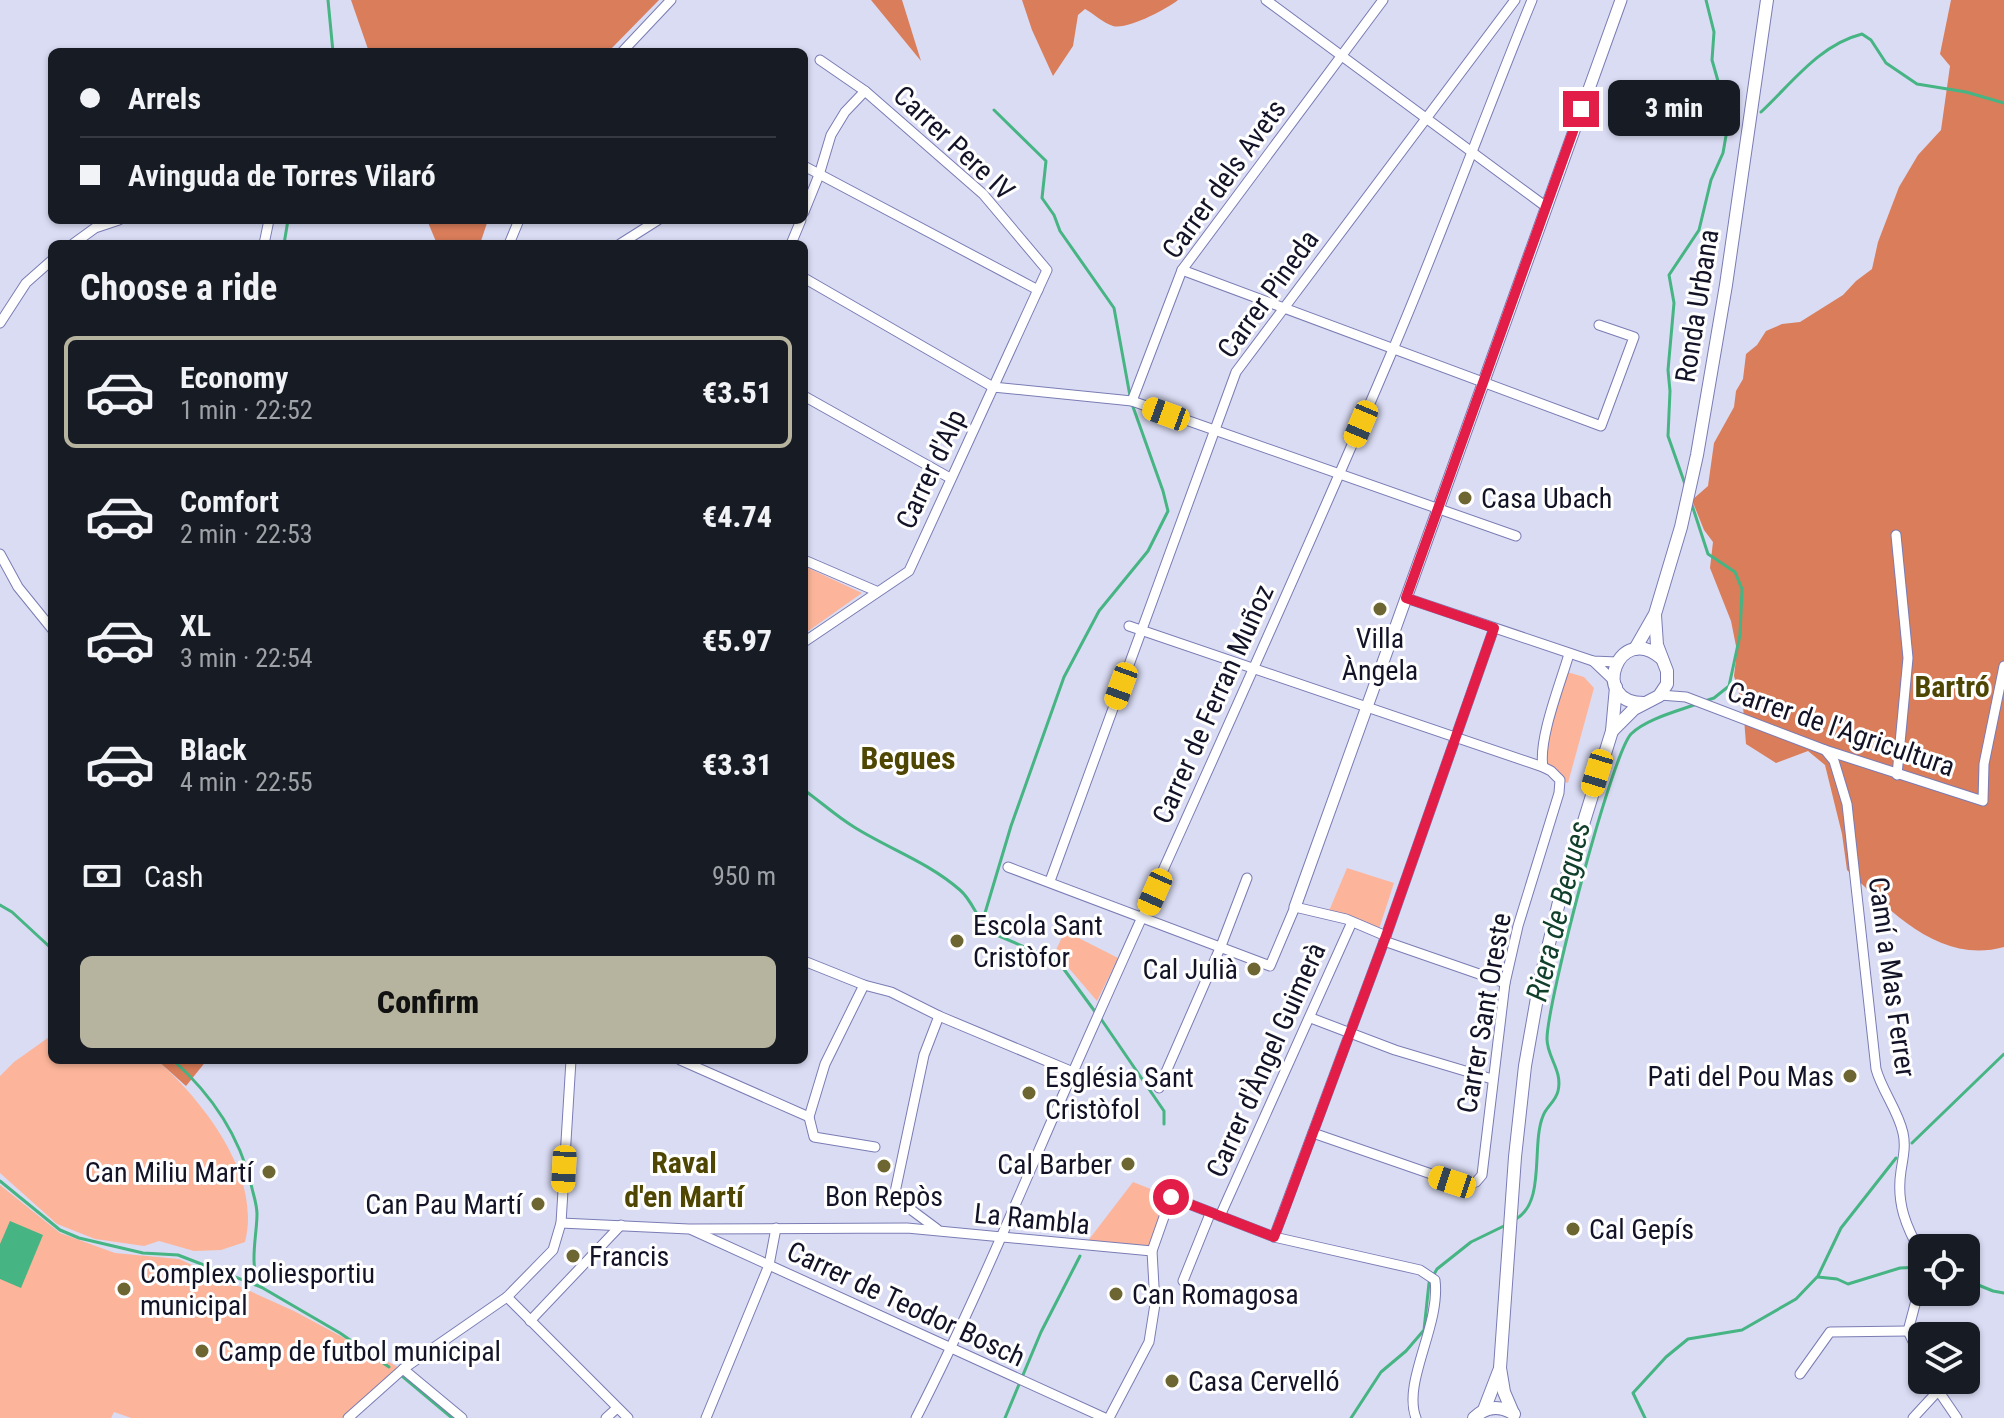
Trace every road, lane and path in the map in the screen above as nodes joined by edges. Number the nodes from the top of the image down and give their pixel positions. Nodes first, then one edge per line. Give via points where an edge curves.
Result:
1 (671, 0) edge
2 (1266, 0) edge
3 (1383, 0) edge
4 (1515, 0) edge
5 (1532, 0) edge
6 (1621, 0) edge
7 (1767, 0) edge
8 (626, 48) edge
9 (1342, 56) junction
10 (820, 60) dead end
11 (865, 91) junction
12 (1426, 117) junction
13 (1471, 151) junction
14 (808, 168) edge
15 (819, 175) junction
16 (808, 202) edge
17 (1545, 206) junction
18 (107, 224) edge
19 (652, 224) edge
20 (78, 240) edge
21 (626, 240) edge
22 (48, 264) edge
23 (1047, 270) joint
24 (1182, 270) junction
25 (808, 280) edge
26 (1038, 290) junction
27 (1285, 308) junction
28 (0, 323) edge
29 (1599, 325) dead end
30 (1394, 348) junction
31 (1484, 382) junction
32 (993, 387) junction
33 (808, 398) edge
34 (1133, 402) junction
35 (1215, 432) junction
36 (1339, 475) junction
37 (950, 478) junction
38 (1438, 508) junction
39 (1896, 535) dead end
40 (1516, 536) dead end
41 (0, 554) edge
42 (808, 562) edge
43 (876, 591) junction
44 (1406, 598) junction
45 (1655, 614) junction
46 (48, 624) edge
47 (1129, 626) dead end
48 (1494, 628) junction
49 (1141, 630) junction
50 (808, 639) edge
51 (1635, 649) junction
52 (1569, 654) junction
53 (1661, 658) junction
54 (1593, 661) junction
55 (1617, 662) junction
56 (2004, 666) edge
57 (1253, 668) junction
58 (1668, 677) junction
59 (1615, 684) junction
60 (1660, 695) junction
61 (1690, 698) junction
62 (1644, 703) junction
63 (1366, 707) junction
64 (1612, 731) junction
65 (1456, 737) junction
66 (1825, 750) junction
67 (1543, 767) junction
68 (1897, 775) junction
69 (1008, 867) dead end
70 (1247, 878) dead end
71 (1050, 881) junction
72 (1295, 907) junction
73 (1143, 918) junction
74 (1352, 922) junction
75 (1385, 938) junction
76 (1221, 946) junction
77 (808, 963) edge
78 (1505, 983) junction
79 (864, 985) junction
80 (939, 1016) junction
81 (1311, 1018) junction
82 (1350, 1032) junction
83 (571, 1064) edge
84 (689, 1064) edge
85 (1073, 1072) junction
86 (1492, 1079) junction
87 (1159, 1088) dead end
88 (809, 1117) junction
89 (1313, 1133) junction
90 (875, 1147) dead end
91 (1215, 1215) junction
92 (561, 1223) junction
93 (621, 1225) junction
94 (776, 1228) junction
95 (689, 1229) junction
96 (939, 1231) junction
97 (1910, 1234) edge
98 (1274, 1237) junction
99 (1002, 1239) junction
100 (1152, 1251) junction
101 (769, 1265) junction
102 (1183, 1281) dead end
103 (507, 1297) junction
104 (530, 1321) junction
105 (1908, 1331) edge
106 (952, 1349) junction
107 (1500, 1368) junction
108 (403, 1369) junction
109 (1800, 1374) dead end
110 (1935, 1394) edge
111 (1939, 1394) edge
112 (617, 1408) junction
113 (1479, 1414) edge
114 (352, 1416) edge
115 (1515, 1416) edge
116 (462, 1418) edge
117 (606, 1418) edge
118 (628, 1418) edge
119 (706, 1418) edge
120 (916, 1418) edge
121 (1107, 1418) edge
122 (1416, 1418) edge
123 (1913, 1418) edge
124 (1957, 1418) edge

1 - 8 street
2 - 9 street
3 - 9 street, Carrer dels Avets
4 - 12 street, Carrer Pineda
5 - 13 street, Carrer de Ferran Muñoz
6 - 17 street
7 - 45 main road, Ronda Urbana via 1697,455
9 - 12 street
9 - 24 street, Carrer dels Avets
10 - 11 street, Carrer Pere IV
11 - 15 street via 831,135
11 - 23 street, Carrer Pere IV via 983,194
12 - 13 street
12 - 27 street, Carrer Pineda
13 - 17 street
13 - 30 street, Carrer de Ferran Muñoz
14 - 15 street
15 - 16 street
15 - 26 street
17 - 31 street
18 - 20 street
19 - 21 street
22 - 28 street via 26,283
23 - 26 street, Carrer d'Alp
24 - 27 street
24 - 34 street, Carrer dels Avets
25 - 32 street
26 - 32 street, Carrer d'Alp
27 - 30 street
27 - 35 street, Carrer Pineda via 1236,372
29 - 31 street via 1634,337 1601,426
30 - 31 street
30 - 36 street, Carrer de Ferran Muñoz
31 - 38 street
32 - 34 street
32 - 37 street, Carrer d'Alp
33 - 37 street
34 - 35 street
35 - 36 street
35 - 49 street, Carrer Pineda
36 - 38 street
36 - 57 street, Carrer de Ferran Muñoz
37 - 43 street, Carrer d'Alp via 909,571
38 - 40 street
38 - 44 street
39 - 68 street via 1908,658
41 - 46 street
42 - 43 street
43 - 50 street, Carrer d'Alp
44 - 48 street
44 - 63 street
45 - 51 main road, Ronda Urbana
45 - 53 main road, Ronda Urbana
47 - 49 street
48 - 52 street
48 - 65 street
49 - 57 street
49 - 71 street, Carrer Pineda
51 - 53 main road via 1651,650
51 - 55 main road, Ronda Urbana
52 - 54 street
52 - 67 street via 1546,734
53 - 58 main road, Ronda Urbana
54 - 55 street
54 - 59 street
55 - 59 main road
56 - 68 street, Carrer de l'Agricultura via 1984,764 1983,801
57 - 63 street
57 - 73 street, Carrer de Ferran Muñoz
58 - 60 main road
58 - 61 street, Carrer de l'Agricultura
59 - 62 main road via 1627,700
59 - 64 main road
60 - 61 street, Carrer de l'Agricultura
60 - 62 main road
61 - 66 street, Carrer de l'Agricultura
62 - 64 main road
63 - 65 street
63 - 72 street
64 - 107 main road via 1540,981 1525,1066
65 - 67 street
65 - 75 street
66 - 68 street, Carrer de l'Agricultura
66 - 97 street, Camí a Mas Ferrer via 1834,761 1847,804 1876,1069 1905,1142 1900,1206
67 - 78 street, Carrer Sant Oreste via 1560,780 1559,793
69 - 71 street
70 - 76 street
71 - 73 street
72 - 74 street
72 - 76 street via 1270,966
73 - 76 street
73 - 85 street, Carrer de Ferran Muñoz
74 - 75 street
74 - 81 street, Carrer d'Àngel Guimerà
75 - 78 street
75 - 82 street
76 - 87 street
77 - 79 street
78 - 86 street, Carrer Sant Oreste
79 - 80 street
79 - 88 street via 825,1064
80 - 85 street
80 - 96 street via 924,1055 894,1197
81 - 82 street
81 - 91 street, Carrer d'Àngel Guimerà
82 - 86 street
82 - 89 street
83 - 92 street
84 - 88 street
85 - 99 street, Carrer de Ferran Muñoz
86 - 89 street, Carrer Sant Oreste via 1482,1175 1469,1185
88 - 90 street via 814,1137
89 - 98 street
91 - 98 street
91 - 100 street via 1171,1197
91 - 102 street, Carrer d'Àngel Guimerà
92 - 93 street, La Rambla
92 - 103 street via 553,1250
93 - 95 street, La Rambla
93 - 104 street
94 - 95 street, La Rambla
94 - 96 street, La Rambla
94 - 101 street
95 - 101 street, Carrer de Teodor Bosch
96 - 99 street, La Rambla
98 - 122 street via 1420,1270 1435,1280 1434,1321 1413,1389
99 - 100 street, La Rambla
99 - 106 street, Carrer de Ferran Muñoz
100 - 121 street via 1151,1331 1141,1361
101 - 106 street, Carrer de Teodor Bosch
101 - 119 street
103 - 104 street
103 - 108 street
104 - 112 street
105 - 109 street via 1830,1332
106 - 120 street, Carrer de Ferran Muñoz
106 - 121 street, Carrer de Teodor Bosch
107 - 113 main road
107 - 115 main road
108 - 114 street
108 - 116 street
110 - 123 street
111 - 124 street
112 - 117 street
112 - 118 street
113 - 115 main road via 1499,1407

